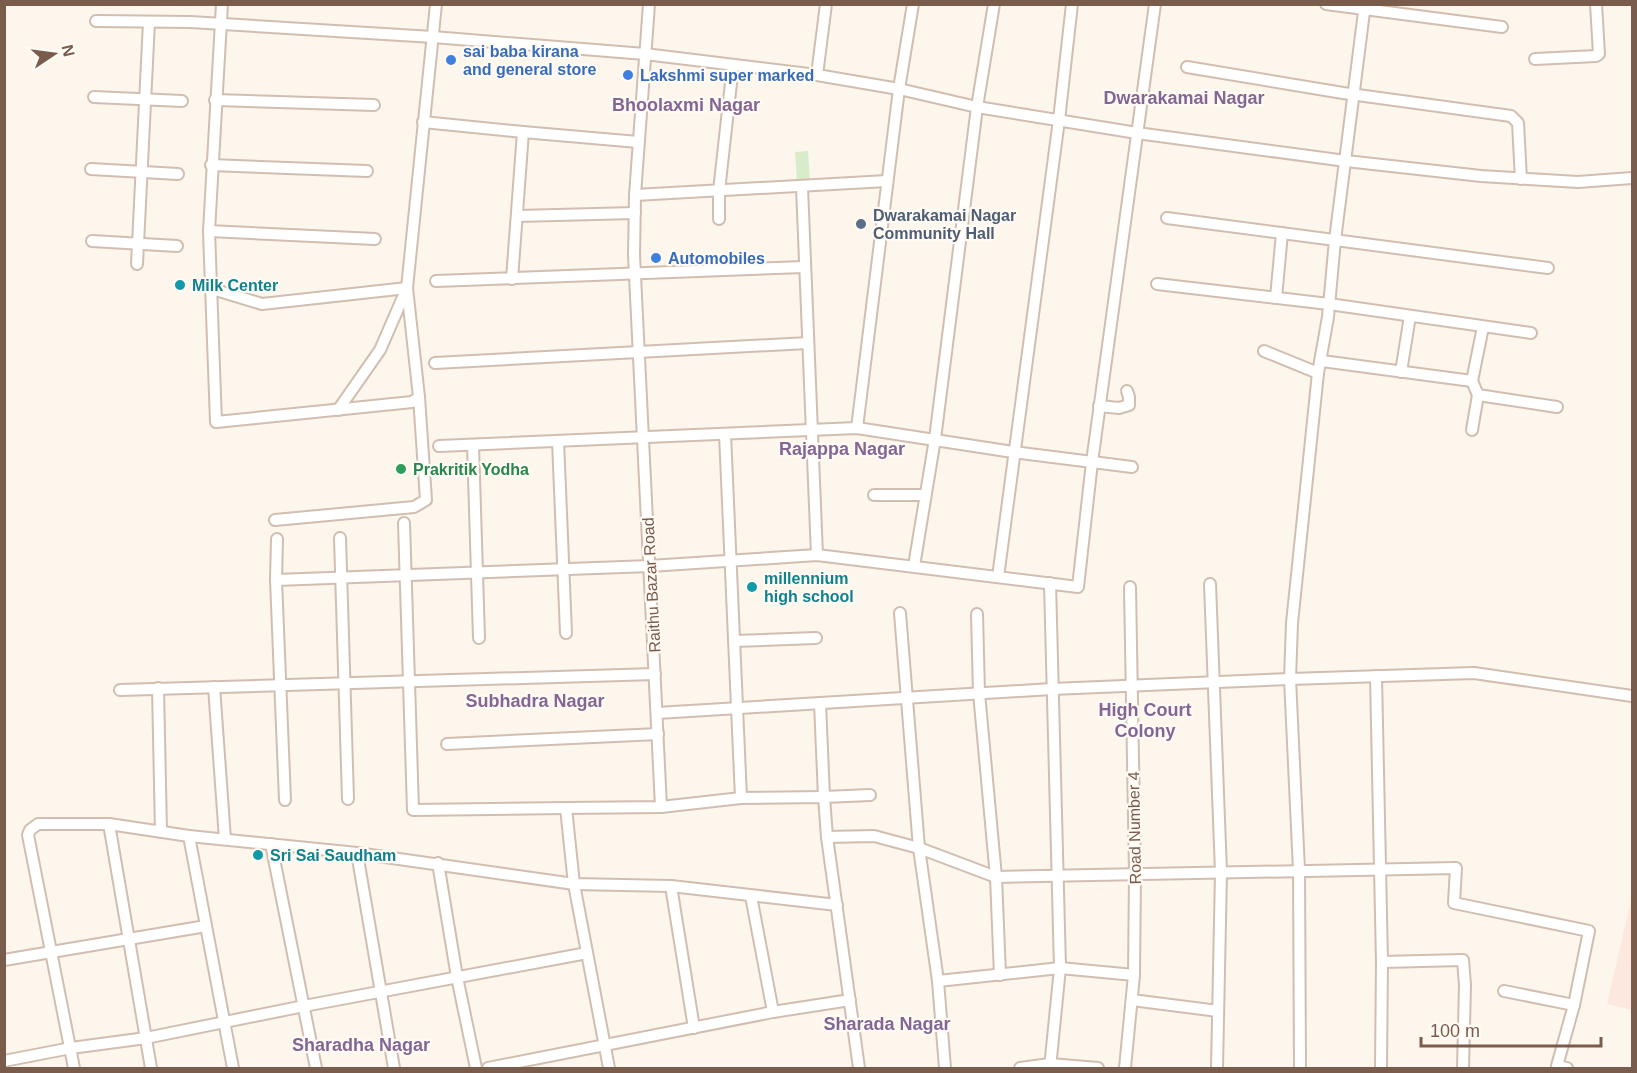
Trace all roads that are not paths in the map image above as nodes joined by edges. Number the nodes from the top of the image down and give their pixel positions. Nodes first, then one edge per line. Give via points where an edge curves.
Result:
1 (222, 4) edge
2 (436, 4) edge
3 (650, 4) edge
4 (826, 4) edge
5 (913, 4) edge
6 (994, 4) edge
7 (1072, 4) edge
8 (1155, 4) edge
9 (1326, 4) edge
10 (1596, 4) edge
11 (1365, 7) edge
12 (96, 21) dead end
13 (149, 22) junction
14 (220, 24) junction
15 (1502, 27) dead end
16 (433, 37) junction
17 (645, 54) junction
18 (1535, 60) dead end
19 (733, 65) junction
20 (1187, 67) dead end
21 (817, 75) junction
22 (899, 89) junction
23 (1353, 94) junction
24 (94, 97) dead end
25 (146, 99) junction
26 (215, 100) junction
27 (182, 101) dead end
28 (374, 105) dead end
29 (976, 107) junction
30 (1059, 120) junction
31 (423, 122) junction
32 (523, 132) junction
33 (1137, 132) junction
34 (638, 142) junction
35 (1346, 160) junction
36 (211, 165) junction
37 (91, 169) dead end
38 (367, 171) dead end
39 (141, 172) junction
40 (178, 174) dead end
41 (1632, 178) edge
42 (1521, 179) junction
43 (887, 181) junction
44 (802, 187) junction
45 (719, 191) junction
46 (635, 195) junction
47 (635, 213) junction
48 (517, 216) junction
49 (1167, 218) dead end
50 (719, 219) dead end
51 (209, 231) junction
52 (1282, 233) junction
53 (375, 239) dead end
54 (1335, 240) junction
55 (92, 241) dead end
56 (136, 244) junction
57 (177, 246) dead end
58 (137, 264) dead end
59 (804, 267) junction
60 (1548, 268) dead end
61 (635, 274) junction
62 (512, 279) junction
63 (436, 281) dead end
64 (1157, 284) dead end
65 (209, 288) junction
66 (407, 288) junction
67 (1276, 298) junction
68 (1329, 304) junction
69 (1410, 316) junction
70 (1483, 327) junction
71 (1531, 333) dead end
72 (808, 343) junction
73 (1264, 351) dead end
74 (638, 352) junction
75 (1322, 361) junction
76 (435, 363) dead end
77 (1401, 372) junction
78 (1318, 373) junction
79 (1472, 381) junction
80 (1127, 391) dead end
81 (1478, 395) junction
82 (420, 397) junction
83 (1100, 406) junction
84 (1557, 407) dead end
85 (338, 410) junction
86 (858, 428) junction
87 (1472, 430) dead end
88 (812, 431) junction
89 (725, 434) junction
90 (644, 437) junction
91 (935, 439) junction
92 (558, 441) junction
93 (473, 445) junction
94 (439, 446) dead end
95 (1013, 452) junction
96 (1092, 462) junction
97 (1132, 467) dead end
98 (874, 495) dead end
99 (925, 495) junction
100 (275, 520) dead end
101 (404, 523) dead end
102 (340, 538) dead end
103 (277, 539) dead end
104 (816, 555) junction
105 (730, 560) junction
106 (650, 566) junction
107 (914, 566) junction
108 (564, 569) junction
109 (478, 573) junction
110 (405, 575) junction
111 (998, 577) junction
112 (340, 578) junction
113 (276, 580) junction
114 (1050, 584) junction
115 (1210, 584) dead end
116 (1130, 587) dead end
117 (900, 613) dead end
118 (977, 614) dead end
119 (566, 633) dead end
120 (479, 638) dead end
121 (816, 638) dead end
122 (734, 641) junction
123 (655, 674) junction
124 (1376, 676) junction
125 (1290, 678) junction
126 (409, 681) junction
127 (1212, 682) junction
128 (344, 683) junction
129 (280, 685) junction
130 (1131, 686) junction
131 (214, 687) junction
132 (158, 688) junction
133 (1052, 689) junction
134 (120, 690) dead end
135 (979, 693) junction
136 (1632, 696) edge
137 (907, 699) junction
138 (820, 703) junction
139 (737, 708) junction
140 (657, 713) junction
141 (658, 734) junction
142 (447, 744) dead end
143 (870, 795) dead end
144 (824, 797) junction
145 (741, 798) junction
146 (348, 799) dead end
147 (285, 800) dead end
148 (661, 807) junction
149 (566, 808) junction
150 (109, 824) junction
151 (161, 832) junction
152 (189, 836) junction
153 (827, 837) junction
154 (225, 839) junction
155 (271, 844) junction
156 (919, 848) junction
157 (357, 853) junction
158 (438, 863) junction
159 (1379, 868) junction
160 (1299, 870) junction
161 (1221, 872) junction
162 (1136, 874) junction
163 (1058, 876) junction
164 (996, 877) junction
165 (574, 884) junction
166 (671, 886) junction
167 (751, 896) junction
168 (837, 905) junction
169 (206, 926) junction
170 (129, 940) junction
171 (52, 953) junction
172 (587, 953) junction
173 (4, 960) edge
174 (1382, 962) junction
175 (1060, 968) junction
176 (1000, 975) junction
177 (1134, 975) junction
178 (457, 977) junction
179 (938, 981) junction
180 (1504, 991) dead end
181 (380, 993) junction
182 (850, 1000) junction
183 (1132, 1000) junction
184 (1574, 1005) junction
185 (304, 1006) junction
186 (1218, 1011) junction
187 (773, 1012) junction
188 (224, 1024) junction
189 (694, 1028) junction
190 (146, 1038) junction
191 (605, 1046) junction
192 (71, 1048) junction
193 (4, 1060) edge
194 (1050, 1066) edge
195 (74, 1068) edge
196 (151, 1068) edge
197 (233, 1068) edge
198 (316, 1068) edge
199 (394, 1068) edge
200 (476, 1068) edge
201 (488, 1068) edge
202 (609, 1068) edge
203 (859, 1068) edge
204 (945, 1068) edge
205 (1020, 1068) edge
206 (1098, 1068) edge
207 (1125, 1068) edge
208 (1217, 1068) edge
209 (1300, 1068) edge
210 (1381, 1068) edge
211 (1463, 1068) edge
212 (1567, 1068) edge

1 - 14 street
2 - 16 street
3 - 17 street, Raithu Bazar Road
4 - 21 street
5 - 22 street
6 - 29 street
7 - 30 street
8 - 33 street
9 - 11 street
10 - 18 street via 1599,54
11 - 15 street
11 - 23 street
12 - 13 street
13 - 14 street
13 - 25 street
14 - 16 street
14 - 26 street
16 - 17 street
16 - 31 street
17 - 19 street
17 - 34 street, Raithu Bazar Road
19 - 21 street
19 - 45 street
20 - 23 street
21 - 22 street
22 - 29 street
22 - 43 street
23 - 35 street
23 - 42 street via 1511,116 1518,123
24 - 25 street
25 - 27 street
25 - 39 street
26 - 28 street
26 - 36 street
29 - 30 street
29 - 91 street
30 - 33 street
30 - 95 street
31 - 32 street
31 - 66 street
32 - 34 street
32 - 48 street
33 - 35 street
33 - 83 street
34 - 46 street, Raithu Bazar Road
35 - 42 street
35 - 54 street
36 - 38 street
36 - 51 street
37 - 39 street
39 - 40 street
39 - 56 street
41 - 42 street via 1578,183
43 - 44 street
43 - 86 street
44 - 45 street
44 - 59 street
45 - 46 street
45 - 50 street
46 - 47 street, Raithu Bazar Road
47 - 48 street
47 - 61 street, Raithu Bazar Road
48 - 62 street
49 - 52 street
51 - 53 street
51 - 65 street
52 - 54 street
52 - 67 street
54 - 60 street
54 - 68 street
55 - 56 street
56 - 57 street
56 - 58 street
59 - 61 street
59 - 72 street
61 - 62 street
61 - 74 street, Raithu Bazar Road
62 - 63 street
64 - 67 street
65 - 66 street via 262,304
65 - 85 street via 216,422
66 - 82 street
66 - 85 street via 380,350
67 - 68 street
68 - 69 street
68 - 75 street
69 - 70 street
69 - 77 street
70 - 71 street
70 - 79 street
72 - 74 street
72 - 88 street
73 - 78 street
74 - 76 street
74 - 90 street, Raithu Bazar Road
75 - 77 street
75 - 78 street
77 - 79 street
78 - 125 street via 1292,623
79 - 81 street
80 - 83 street via 1128,405
81 - 84 street
81 - 87 street
82 - 85 street via 412,402
82 - 100 street via 426,500 414,507
83 - 96 street
86 - 88 street
86 - 91 street
88 - 89 street
88 - 104 street
89 - 90 street
89 - 105 street
90 - 92 street
90 - 106 street, Raithu Bazar Road
91 - 95 street
91 - 99 street
92 - 93 street
92 - 108 street
93 - 94 street
93 - 109 street
95 - 96 street
95 - 111 street
96 - 97 street
96 - 114 street via 1078,587
98 - 99 street
99 - 107 street
101 - 110 street
102 - 112 street
103 - 113 street
104 - 105 street
104 - 107 street
105 - 106 street
105 - 122 street
106 - 108 street
106 - 123 street, Raithu Bazar Road
107 - 111 street
108 - 109 street
108 - 119 street
109 - 110 street
109 - 120 street
110 - 112 street
110 - 126 street
111 - 114 street
112 - 113 street
112 - 128 street
113 - 129 street
114 - 133 street
115 - 127 street
116 - 130 street, Road Number 4
117 - 137 street
118 - 135 street
121 - 122 street
122 - 139 street
123 - 126 street
123 - 140 street, Raithu Bazar Road
124 - 125 street
124 - 136 street via 1474,674
124 - 159 street
125 - 127 street
125 - 160 street
126 - 128 street
126 - 149 street via 413,810
127 - 130 street
127 - 161 street
128 - 129 street
128 - 146 street
129 - 131 street
129 - 147 street
130 - 133 street
130 - 162 street, Road Number 4
131 - 132 street
131 - 154 street
132 - 134 street
132 - 151 street
133 - 135 street
133 - 163 street
135 - 137 street
135 - 164 street
137 - 138 street
137 - 156 street
138 - 139 street
138 - 144 street
139 - 140 street
139 - 145 street
140 - 141 street, Raithu Bazar Road
141 - 142 street
141 - 148 street, Raithu Bazar Road
143 - 144 street
144 - 145 street
144 - 153 street
145 - 148 street
148 - 149 street
149 - 165 street
150 - 151 street
150 - 170 street
150 - 171 street via 43,824 30,830
151 - 152 street
152 - 154 street
152 - 169 street
153 - 156 street via 874,836
153 - 168 street
154 - 155 street
155 - 157 street
155 - 185 street
156 - 164 street
156 - 179 street
157 - 158 street
157 - 181 street
158 - 165 street
158 - 178 street
159 - 160 street
159 - 174 street
159 - 184 street via 1456,868 1454,903 1589,931
160 - 161 street
160 - 209 street
161 - 162 street
161 - 186 street
162 - 163 street
162 - 177 street, Road Number 4
163 - 164 street
163 - 175 street
164 - 176 street
165 - 166 street
165 - 172 street
166 - 167 street
166 - 189 street
167 - 168 street
167 - 187 street
168 - 182 street
169 - 170 street
169 - 188 street
170 - 171 street
170 - 190 street
171 - 173 street
171 - 192 street
172 - 178 street
172 - 191 street
174 - 210 street
174 - 211 street via 1463,960
175 - 176 street
175 - 177 street
175 - 194 street
176 - 179 street
177 - 183 street, Road Number 4
178 - 181 street
178 - 200 street
179 - 204 street
180 - 184 street
181 - 185 street
181 - 199 street
182 - 187 street
182 - 203 street
183 - 186 street
183 - 207 street, Road Number 4
184 - 212 street via 1557,1066
185 - 188 street
185 - 198 street
186 - 208 street
187 - 189 street
188 - 190 street
188 - 197 street
189 - 191 street
190 - 192 street
190 - 196 street
191 - 201 street
191 - 202 street
192 - 193 street
192 - 195 street
194 - 205 street
194 - 206 street

